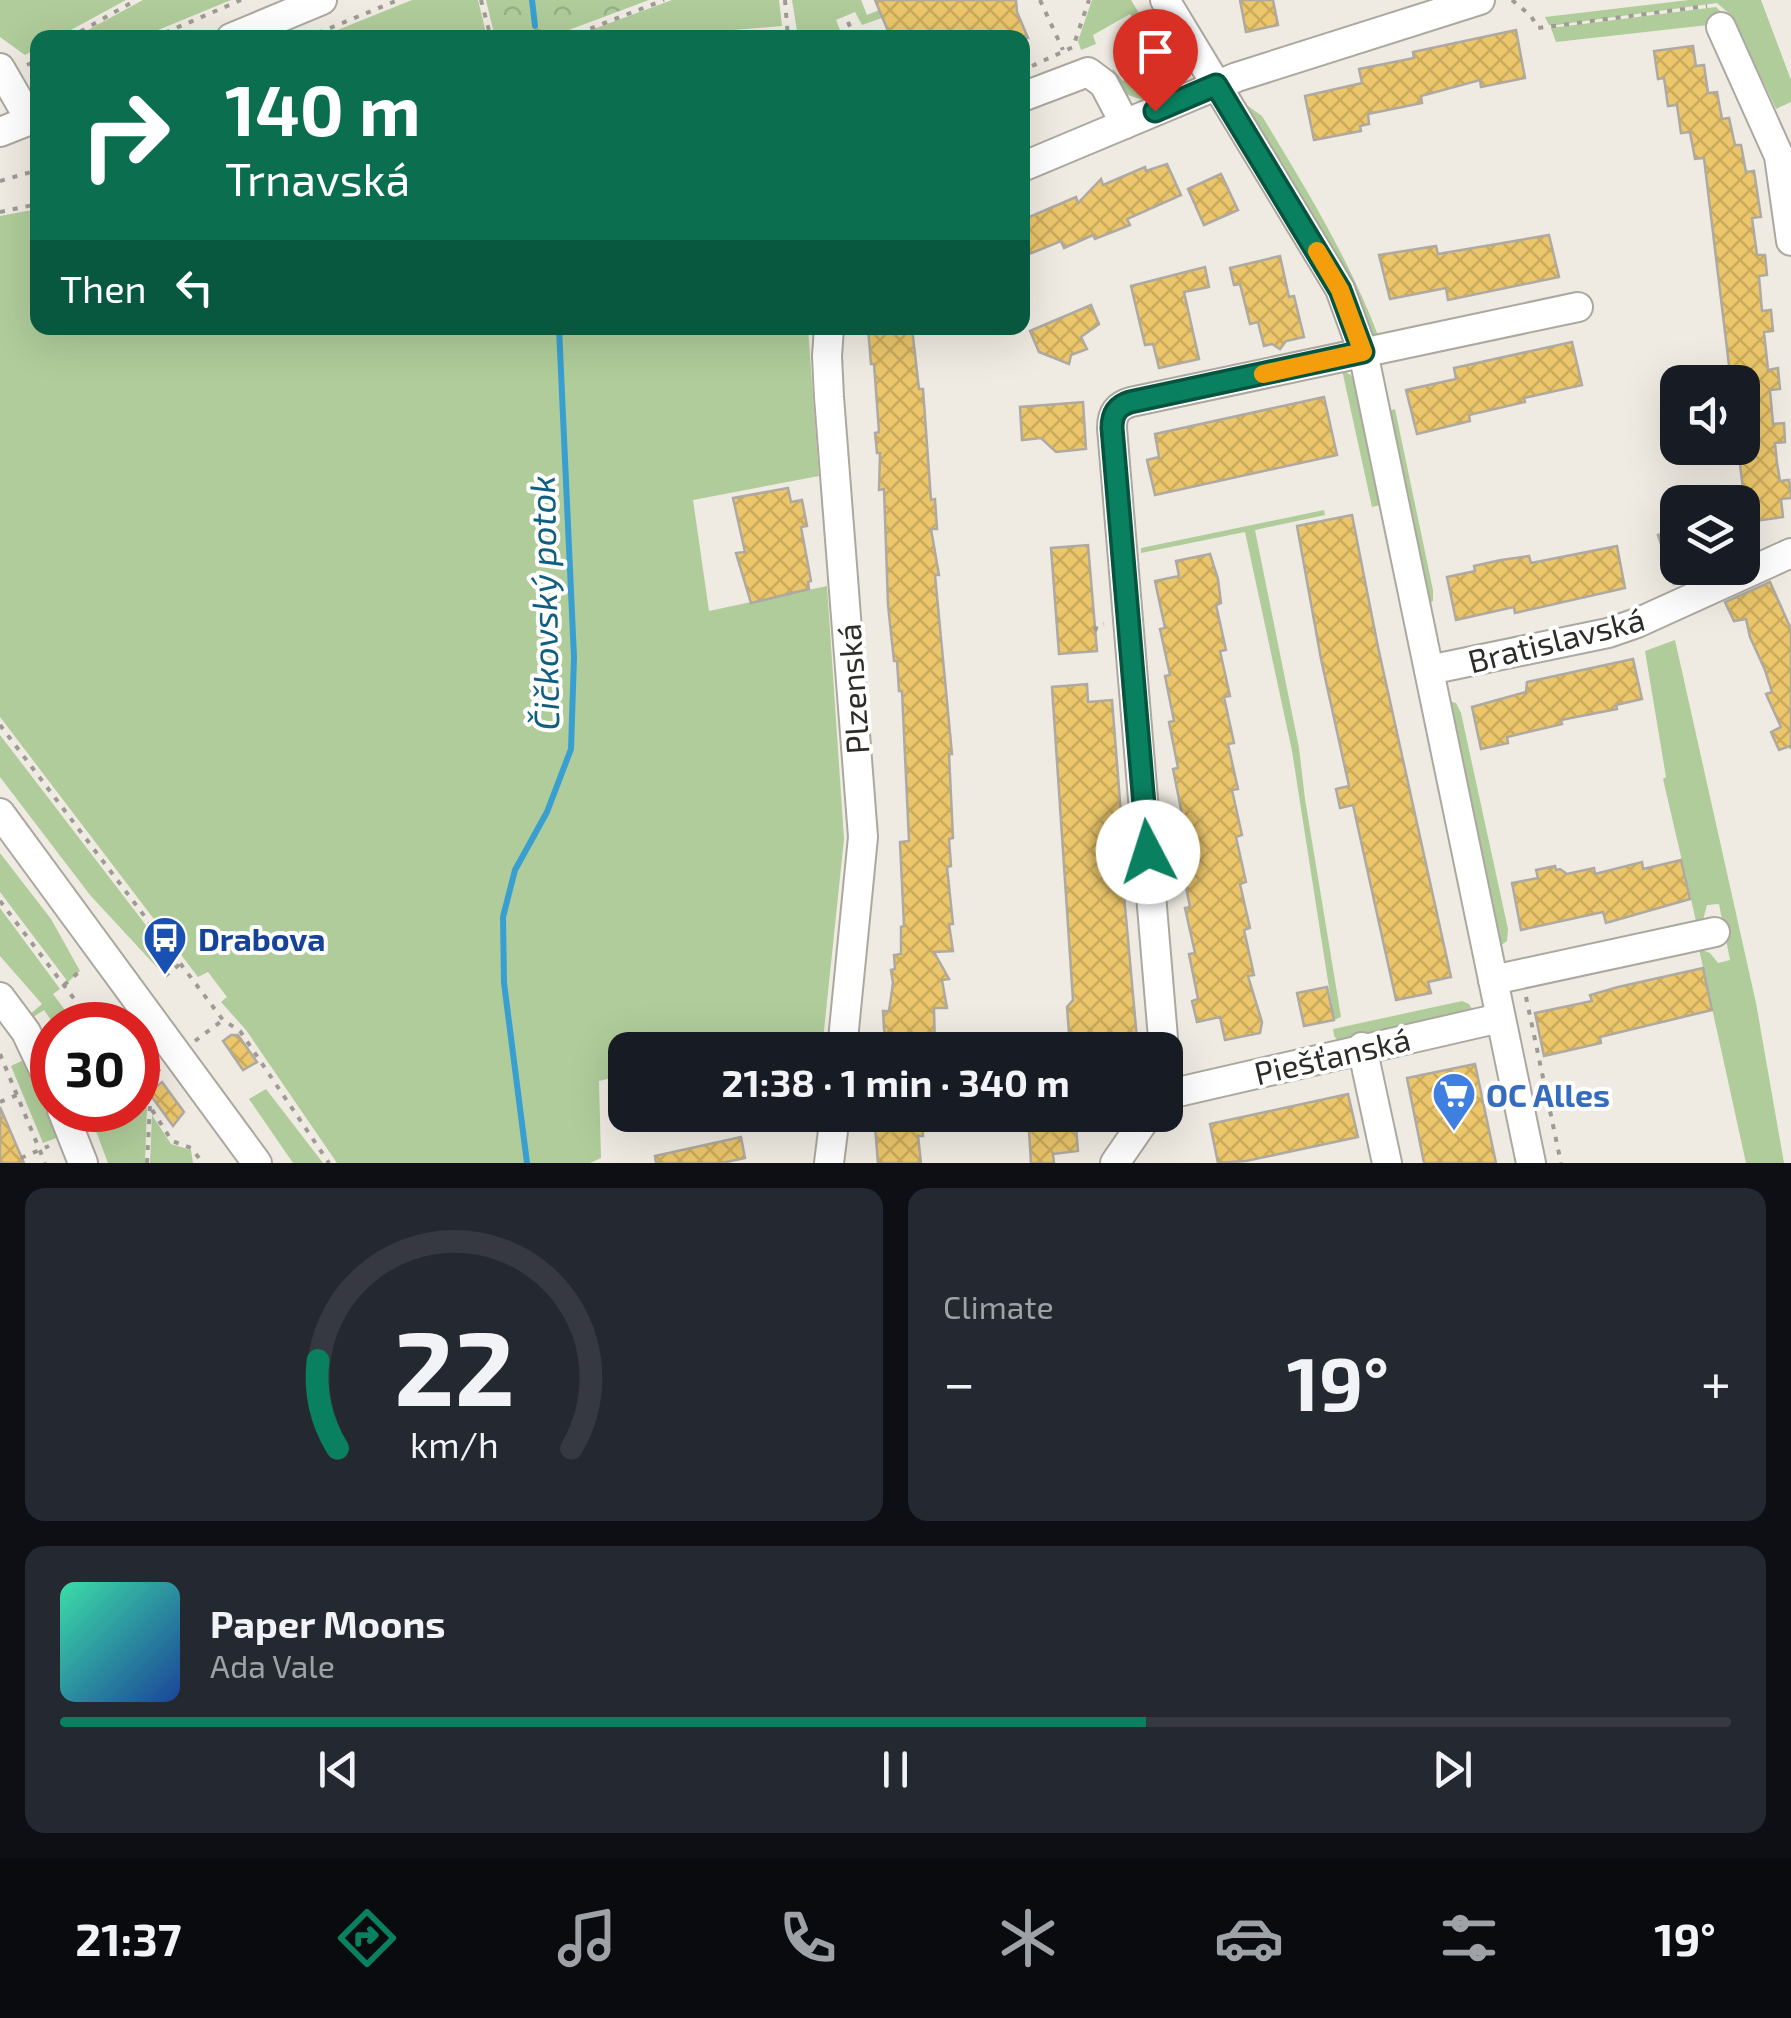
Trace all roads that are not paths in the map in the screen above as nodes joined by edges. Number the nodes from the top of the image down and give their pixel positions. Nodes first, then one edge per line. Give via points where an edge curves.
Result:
1 (321, 0) edge
2 (1165, 0) edge
3 (1480, 0) edge
4 (1722, 27) road end
5 (249, 30) edge
6 (0, 68) edge
7 (1216, 85) junction
8 (1030, 94) edge
9 (30, 112) edge
10 (30, 120) edge
11 (1125, 124) junction
12 (0, 132) edge
13 (1030, 164) edge
14 (1791, 240) edge
15 (1578, 307) dead end
16 (829, 335) edge
17 (1363, 352) junction
18 (1791, 553) edge
19 (1429, 670) junction
20 (0, 813) edge
21 (1715, 932) dead end
22 (1492, 980) junction
23 (0, 997) edge
24 (1500, 1018) junction
25 (844, 1032) edge
26 (1163, 1032) edge
27 (30, 1040) edge
28 (1362, 1048) junction
29 (1183, 1090) edge
30 (71, 1132) edge
31 (833, 1132) edge
32 (1136, 1132) edge
33 (83, 1163) edge
34 (257, 1163) edge
35 (830, 1163) edge
36 (1115, 1163) edge
37 (1387, 1163) edge
38 (1531, 1163) edge

1 - 5 street
2 - 7 street, Bratislavská
3 - 7 street
4 - 14 street via 1779,156
6 - 9 street
7 - 11 street
7 - 17 street, Bratislavská via 1340,290
8 - 11 street via 1088,72 1104,84
10 - 12 street
11 - 13 street
15 - 17 street
16 - 25 street, Plzenská via 863,837
17 - 19 street, Bratislavská
17 - 26 street via 1130,402 1114,414
18 - 19 street, Bratislavská via 1622,628
19 - 22 street, Bratislavská
20 - 34 street
21 - 22 street
22 - 24 street, Bratislavská
23 - 27 street
24 - 28 street, Piešťanská
24 - 38 street, Bratislavská
28 - 29 street, Piešťanská
28 - 37 street
30 - 33 street
31 - 35 street
32 - 36 street

